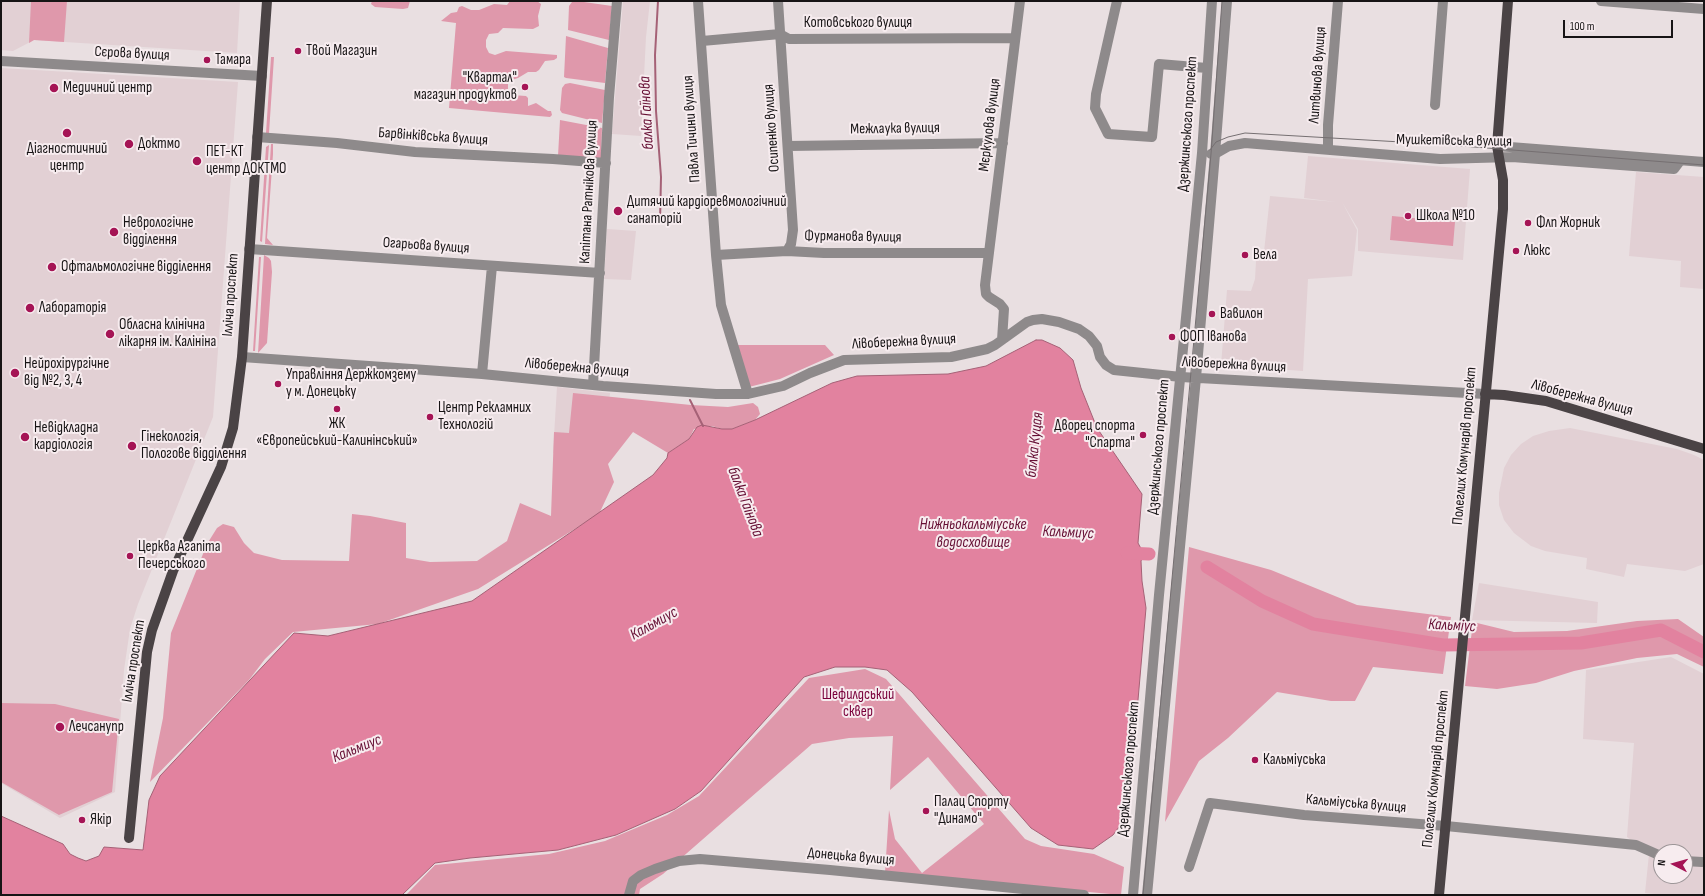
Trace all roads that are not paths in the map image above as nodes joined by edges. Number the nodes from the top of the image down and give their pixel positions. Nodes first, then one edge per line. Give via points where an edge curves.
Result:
1 (267, 1) edge
2 (617, 1) edge
3 (698, 1) edge
4 (778, 1) edge
5 (1020, 1) edge
6 (1117, 1) edge
7 (1212, 1) edge
8 (1227, 1) edge
9 (1338, 1) edge
10 (1443, 1) edge
11 (1508, 1) edge
12 (1601, 1) edge
13 (1618, 2) edge
14 (1704, 9) edge
15 (780, 34) junction
16 (1015, 38) junction
17 (702, 41) junction
18 (1, 61) edge
19 (1207, 68) junction
20 (262, 76) junction
21 (1435, 105) dead end
22 (257, 137) junction
23 (1003, 143) junction
24 (788, 146) junction
25 (1497, 146) junction
26 (1328, 150) junction
27 (1202, 153) junction
28 (1215, 154) junction
29 (1500, 156) junction
30 (1704, 162) edge
31 (606, 164) junction
32 (1677, 165) junction
33 (250, 249) junction
34 (787, 251) junction
35 (989, 253) junction
36 (716, 255) junction
37 (492, 266) junction
38 (600, 273) junction
39 (1002, 340) junction
40 (242, 358) junction
41 (482, 374) junction
42 (1180, 377) junction
43 (1196, 378) junction
44 (593, 385) junction
45 (748, 394) junction
46 (1485, 394) junction
47 (1704, 449) edge
48 (1446, 826) junction
49 (129, 838) dead end
50 (1653, 852) edge
51 (1693, 861) edge
52 (1702, 862) dead end
53 (1189, 867) dead end
54 (629, 895) edge
55 (1084, 895) edge
56 (1133, 895) edge
57 (1148, 895) edge
58 (1439, 895) edge

1 - 20 main road, Ілліча проспект
2 - 31 street, Капітана Ратнікова вулиця
3 - 17 street, Павла Тичини вулиця
4 - 15 street, Осипенко вулиця
5 - 16 street, Мєркулова вулиця
6 - 19 street via 1095,108 1108,134 1152,137 1159,64
7 - 19 street, Дзержинського проспект
8 - 28 street, Дзержинського проспект
9 - 26 street, Литвинова вулиця
10 - 21 street
11 - 25 main road, Полеглих Комунарів проспект
12 - 13 street
13 - 14 street
15 - 16 street, Котовського вулиця via 789,39
15 - 17 street, Котовського вулиця
15 - 24 street, Осипенко вулиця
16 - 23 street, Мєркулова вулиця
17 - 36 street, Павла Тичини вулиця
18 - 20 street, Сєрова вулиця
19 - 27 street, Дзержинського проспект
20 - 22 main road, Ілліча проспект
22 - 31 street, Барвінківська вулиця via 415,152 553,158
22 - 33 main road, Ілліча проспект
23 - 24 street, Межлаука вулиця
23 - 35 street, Мєркулова вулиця
24 - 34 street, Осипенко вулиця via 794,230
25 - 29 main road, Полеглих Комунарів проспект
25 - 32 street, Мушкетівська вулиця
26 - 28 street, Мушкетівська вулиця via 1245,143 1230,146
26 - 29 street, Мушкетівська вулиця via 1440,159
27 - 28 street, Мушкетівська вулиця
27 - 42 street, Дзержинського проспект
28 - 43 street, Дзержинського проспект
29 - 32 street, Мушкетівська вулиця
29 - 46 main road, Полеглих Комунарів проспект via 1503,209
30 - 32 street, Мушкетівська вулиця
31 - 38 street, Капітана Ратнікова вулиця
33 - 37 street, Огарьова вулиця
33 - 40 main road, Ілліча проспект
34 - 35 street, Фурманова вулиця
34 - 36 street, Фурманова вулиця
35 - 39 street, Мєркулова вулиця via 986,294 1004,309
36 - 45 street, Павла Тичини вулиця via 721,305
37 - 38 street, Огарьова вулиця
37 - 41 street
38 - 44 street, Капітана Ратнікова вулиця
39 - 42 street, Лівобережна вулиця via 1020,326 1033,320 1059,322 1079,329 1088,336 1097,346 1103,362 1114,370
39 - 45 street, Лівобережна вулиця via 987,349 951,357 844,360 783,386
40 - 41 street, Лівобережна вулиця
40 - 49 main road, Ілліча проспект via 238,401 229,445 173,571 152,630 147,652
41 - 44 street, Лівобережна вулиця
42 - 43 street, Лівобережна вулиця
42 - 56 street, Дзержинського проспект
43 - 46 street, Лівобережна вулиця
43 - 57 street, Дзержинського проспект
44 - 45 street, Лівобережна вулиця
46 - 47 main road, Лівобережна вулиця via 1546,401
46 - 48 main road, Полеглих Комунарів проспект
48 - 50 street, Кальміуська вулиця via 1636,845
48 - 53 street, Кальміуська вулиця via 1304,815 1210,804
48 - 58 main road, Полеглих Комунарів проспект
51 - 52 street
54 - 55 street, Донецька вулиця via 633,881 641,875 655,868 700,859

